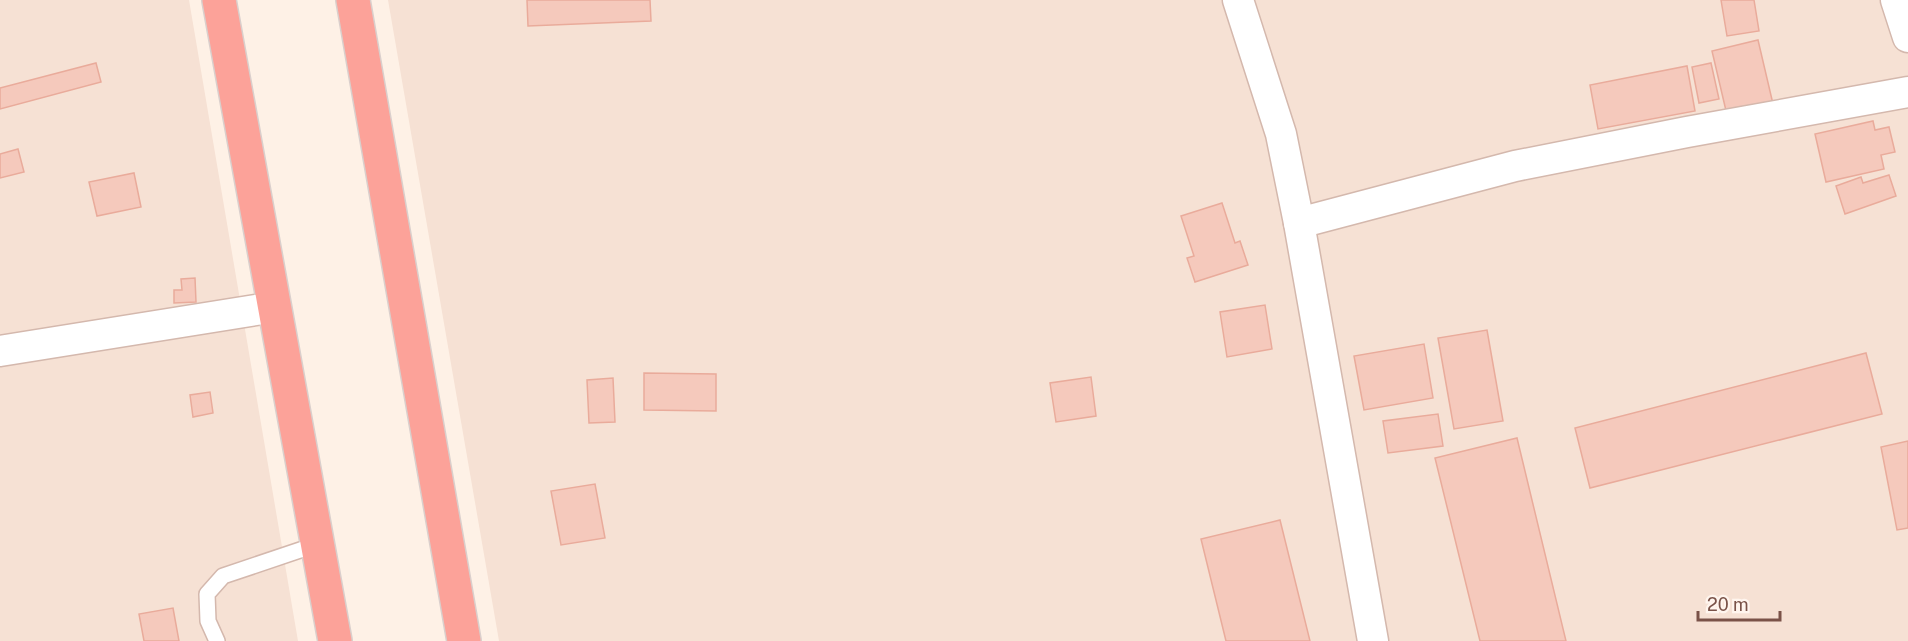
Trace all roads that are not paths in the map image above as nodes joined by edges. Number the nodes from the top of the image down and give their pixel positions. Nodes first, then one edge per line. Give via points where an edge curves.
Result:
1 (219, 0) edge
2 (353, 0) edge
3 (1238, 0) edge
4 (1896, 0) edge
5 (1908, 37) edge
6 (1908, 92) edge
7 (1299, 223) junction
8 (275, 307) junction
9 (0, 351) edge
10 (318, 544) junction
11 (217, 641) edge
12 (335, 641) edge
13 (464, 641) edge
14 (1373, 641) edge

1 - 8 highway
2 - 13 highway
3 - 7 street via 1281,134
4 - 5 street
6 - 7 street via 1515,166
7 - 14 street
8 - 9 street
8 - 10 highway
10 - 11 lane via 223,576 207,594 207,621
10 - 12 highway

